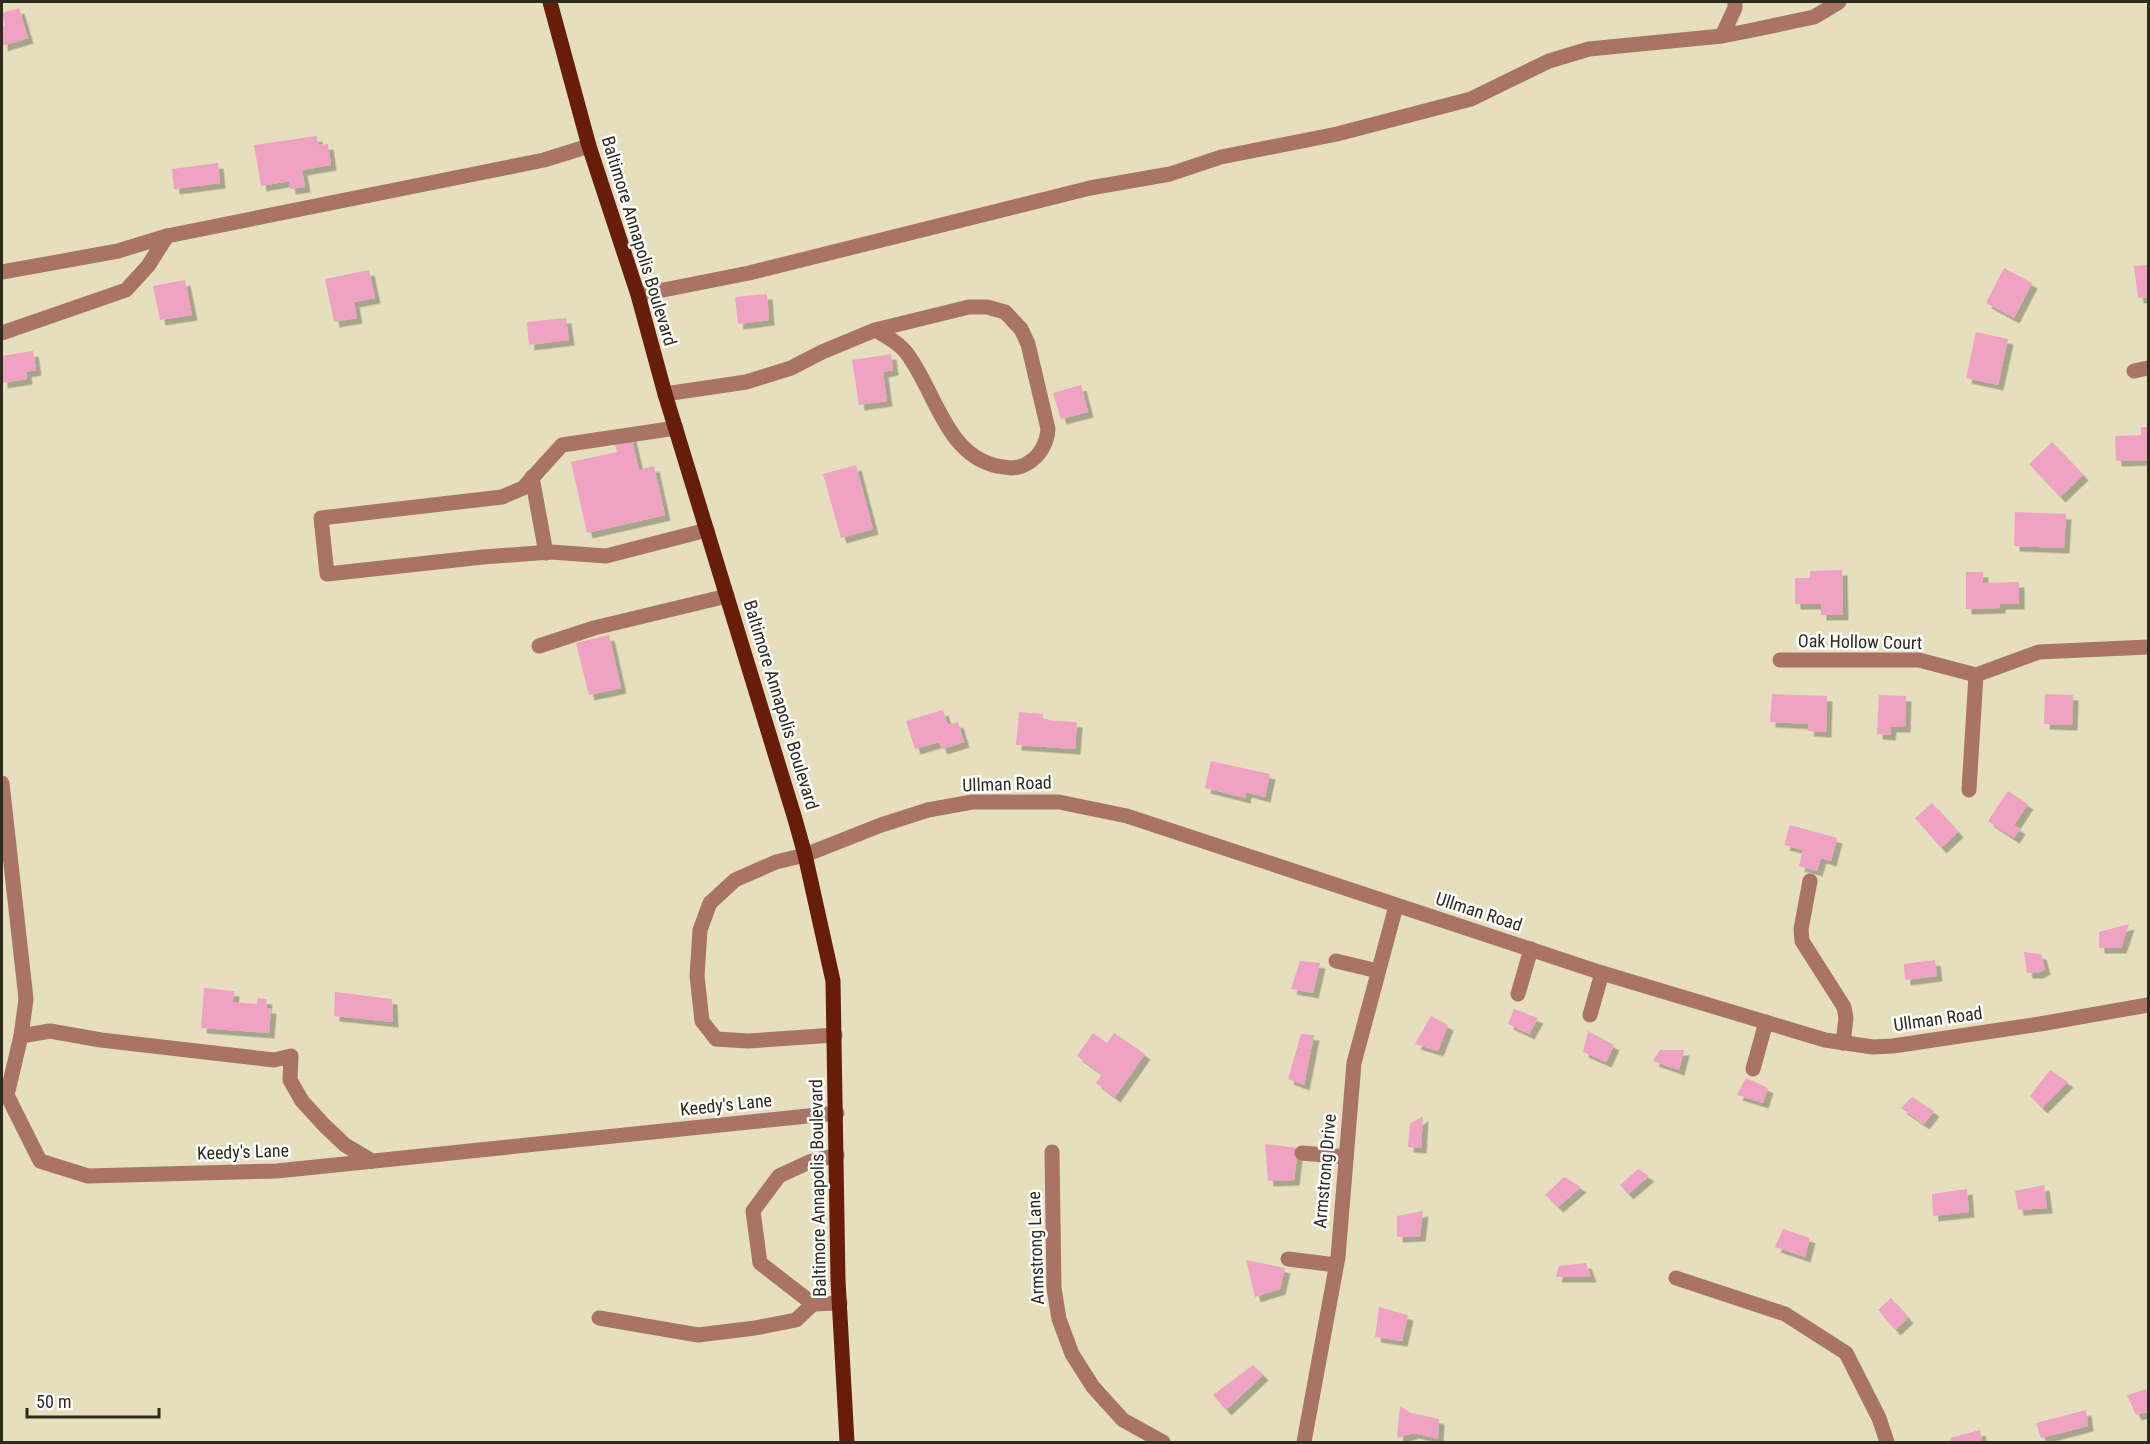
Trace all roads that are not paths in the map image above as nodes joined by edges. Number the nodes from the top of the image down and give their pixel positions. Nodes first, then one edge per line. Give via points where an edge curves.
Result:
1 (550, 2) edge
2 (1735, 2) edge
3 (1839, 2) edge
4 (1722, 36) junction
5 (589, 146) junction
6 (167, 236) junction
7 (2, 272) edge
8 (638, 295) junction
9 (875, 330) junction
10 (2, 333) edge
11 (665, 394) junction
12 (676, 428) junction
13 (532, 477) junction
14 (707, 530) junction
15 (546, 553) junction
16 (727, 596) junction
17 (539, 646) dead end
18 (2148, 648) edge
19 (1780, 660) dead end
20 (1976, 675) junction
21 (2, 783) edge
22 (1969, 790) dead end
23 (806, 855) junction
24 (1809, 881) dead end
25 (1396, 906) junction
26 (1531, 950) junction
27 (1336, 961) dead end
28 (1378, 971) junction
29 (1602, 973) junction
30 (1518, 994) dead end
31 (2148, 1005) edge
32 (1590, 1015) dead end
33 (1766, 1022) junction
34 (835, 1035) junction
35 (21, 1036) junction
36 (1843, 1043) junction
37 (1753, 1069) dead end
38 (837, 1113) junction
39 (1052, 1152) dead end
40 (1302, 1153) dead end
41 (837, 1155) junction
42 (1346, 1157) junction
43 (372, 1161) junction
44 (1288, 1259) dead end
45 (1336, 1265) junction
46 (1676, 1278) dead end
47 (840, 1303) junction
48 (813, 1304) junction
49 (599, 1318) dead end
50 (847, 1443) edge
51 (1163, 1443) edge
52 (1304, 1443) edge
53 (1887, 1443) edge

1 - 5 main road, Baltimore Annapolis Boulevard
2 - 4 street
3 - 4 street via 1814,16
4 - 8 street via 1589,49 1550,61 1471,99 1337,134 1221,157 1170,174 1089,188 749,273
5 - 6 street via 544,160
5 - 8 main road, Baltimore Annapolis Boulevard
6 - 7 street via 118,251
6 - 10 street via 148,266 126,290
8 - 11 main road, Baltimore Annapolis Boulevard
9 - 9 street via 969,307 1005,312 1021,329 1028,344 1048,429 1040,452 1023,466 1011,469 973,456 954,436 904,350
9 - 11 street via 791,368 746,382
11 - 12 main road, Baltimore Annapolis Boulevard
12 - 13 street via 562,445
12 - 14 main road, Baltimore Annapolis Boulevard
13 - 15 street
13 - 15 street via 523,488 502,497 321,518 327,574 483,556
14 - 15 street via 606,556
14 - 16 main road, Baltimore Annapolis Boulevard
16 - 17 street via 594,628
16 - 23 main road, Baltimore Annapolis Boulevard
18 - 20 street via 2040,652
19 - 20 street, Oak Hollow Court via 1918,660
20 - 22 street
21 - 35 street, Keedy's Lane via 26,999
23 - 25 street, Ullman Road via 928,810 972,802 1059,802 1126,816
23 - 34 main road, Baltimore Annapolis Boulevard via 833,981
23 - 34 street, Ullman Road via 776,862 735,880 710,903 700,930 697,975 702,1021 716,1039 748,1041
24 - 36 street via 1802,941 1844,1007
25 - 26 street, Ullman Road
25 - 28 street, Armstrong Drive
26 - 29 street, Ullman Road
26 - 30 street
27 - 28 street
28 - 42 street, Armstrong Drive via 1354,1063
29 - 32 street
29 - 33 street, Ullman Road
31 - 36 street, Ullman Road via 1893,1046
33 - 36 street, Ullman Road
33 - 37 street
34 - 38 main road, Baltimore Annapolis Boulevard
35 - 43 street via 50,1031 274,1060 291,1056 290,1080 302,1101 345,1145
35 - 43 street, Keedy's Lane via 7,1095 40,1161 88,1176 277,1171
38 - 41 main road, Baltimore Annapolis Boulevard
38 - 43 street, Keedy's Lane
39 - 51 street, Armstrong Lane via 1054,1288 1059,1319 1072,1354 1093,1387 1123,1420
40 - 42 street
41 - 47 main road, Baltimore Annapolis Boulevard
41 - 48 street via 779,1176 753,1211 760,1263
42 - 45 street, Armstrong Drive
44 - 45 street
45 - 52 street, Armstrong Drive
46 - 53 street via 1785,1314 1846,1353 1879,1418
47 - 48 street
47 - 50 main road, Baltimore Annapolis Boulevard
48 - 49 street via 796,1320 698,1335

